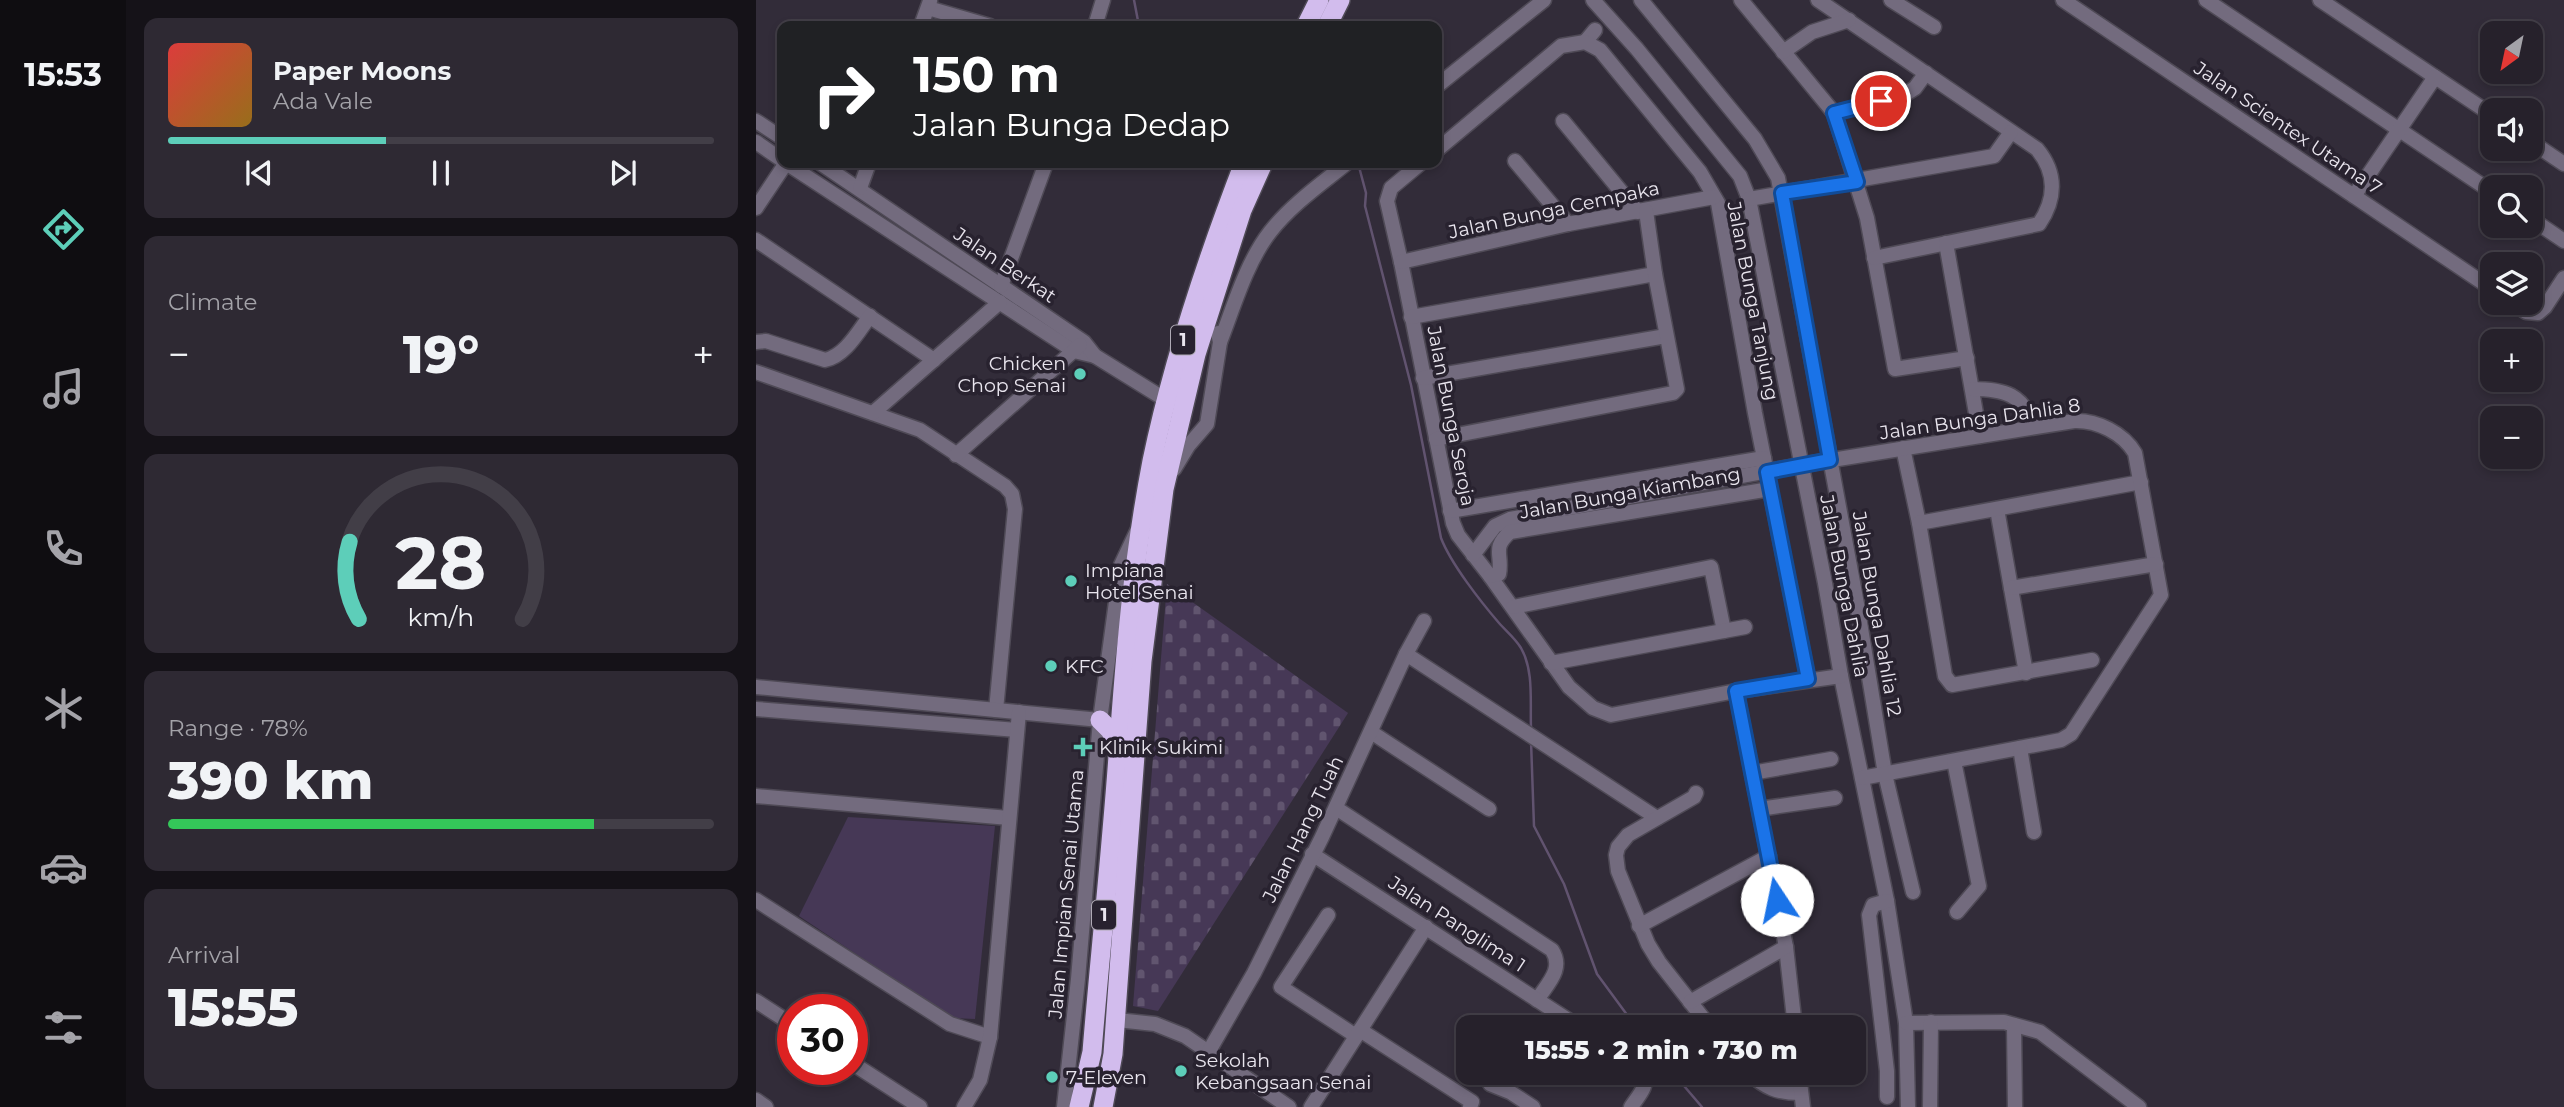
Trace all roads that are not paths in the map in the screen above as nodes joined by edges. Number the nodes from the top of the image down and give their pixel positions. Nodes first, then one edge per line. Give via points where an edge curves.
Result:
1 (1103, 0) edge
2 (1319, 0) edge
3 (1340, 0) edge
4 (1544, 0) edge
5 (1593, 0) edge
6 (1641, 0) edge
7 (1741, 0) edge
8 (1818, 0) edge
9 (1891, 0) edge
10 (2063, 0) edge
11 (2206, 0) edge
12 (2320, 0) edge
13 (929, 4) edge
14 (1849, 20) junction
15 (923, 21) edge
16 (976, 21) edge
17 (1097, 21) edge
18 (1308, 21) edge
19 (1330, 21) edge
20 (1934, 27) dead end
21 (1595, 30) dead end
22 (1585, 42) junction
23 (1783, 52) junction
24 (1927, 73) junction
25 (2435, 77) junction
26 (1442, 82) edge
27 (2480, 108) edge
28 (1834, 113) junction
29 (756, 121) edge
30 (1563, 121) dead end
31 (2399, 130) junction
32 (2011, 132) junction
33 (777, 135) edge
34 (1442, 141) edge
35 (756, 143) edge
36 (2543, 150) edge
37 (777, 157) edge
38 (1515, 161) dead end
39 (2564, 164) edge
40 (781, 168) edge
41 (794, 168) edge
42 (828, 168) edge
43 (867, 168) edge
44 (1044, 168) edge
45 (1242, 168) edge
46 (1261, 168) edge
47 (1341, 168) edge
48 (1415, 168) edge
49 (1857, 182) junction
50 (2480, 184) edge
51 (860, 188) junction
52 (1782, 193) junction
53 (2354, 196) junction
54 (1714, 197) junction
55 (1749, 199) junction
56 (756, 208) edge
57 (1642, 211) junction
58 (1568, 224) junction
59 (2543, 227) edge
60 (756, 240) edge
61 (2564, 241) edge
62 (1946, 243) junction
63 (1874, 258) junction
64 (1402, 262) junction
65 (1655, 274) junction
66 (2564, 278) edge
67 (2480, 281) edge
68 (1001, 286) junction
69 (1000, 302) junction
70 (1212, 307) junction
71 (2543, 309) edge
72 (870, 316) junction
73 (1411, 317) junction
74 (1666, 336) junction
75 (756, 342) edge
76 (1220, 342) junction
77 (1079, 346) junction
78 (1966, 358) junction
79 (934, 360) junction
80 (756, 372) edge
81 (1423, 378) junction
82 (1972, 388) junction
83 (1166, 400) junction
84 (873, 413) junction
85 (2033, 427) junction
86 (1980, 436) junction
87 (1436, 439) junction
88 (1903, 449) junction
89 (956, 455) junction
90 (1830, 460) junction
91 (1765, 465) junction
92 (1801, 465) junction
93 (2141, 482) junction
94 (1164, 489) junction
95 (1770, 489) junction
96 (1997, 509) junction
97 (1450, 511) junction
98 (1142, 522) junction
99 (1919, 523) junction
100 (1473, 555) junction
101 (2156, 564) junction
102 (1490, 576) junction
103 (2011, 588) junction
104 (1513, 607) junction
105 (1424, 621) dead end
106 (1745, 627) dead end
107 (1724, 631) junction
108 (1406, 654) junction
109 (2092, 660) dead end
110 (1551, 663) junction
111 (2026, 673) junction
112 (1841, 676) junction
113 (1808, 679) junction
114 (756, 687) edge
115 (1736, 691) junction
116 (756, 709) edge
117 (996, 710) junction
118 (1018, 712) junction
119 (1100, 720) junction
120 (1017, 730) junction
121 (1371, 732) junction
122 (2020, 748) junction
123 (1118, 756) junction
124 (1831, 759) dead end
125 (1954, 761) junction
126 (1752, 773) junction
127 (1885, 774) junction
128 (1862, 778) junction
129 (1696, 793) dead end
130 (756, 796) edge
131 (1835, 798) dead end
132 (1336, 808) junction
133 (1489, 809) dead end
134 (1759, 809) junction
135 (1009, 818) junction
136 (1657, 818) junction
137 (2034, 832) dead end
138 (1312, 854) junction
139 (1769, 856) junction
140 (1913, 892) dead end
141 (756, 900) edge
142 (1887, 901) junction
143 (1957, 912) dead end
144 (1328, 915) dead end
145 (1640, 926) junction
146 (1426, 927) junction
147 (1786, 947) junction
148 (1537, 1000) junction
149 (756, 1002) edge
150 (1690, 1002) junction
151 (777, 1015) edge
152 (1560, 1015) edge
153 (1700, 1015) edge
154 (1794, 1015) edge
155 (1117, 1020) junction
156 (1931, 1022) junction
157 (1906, 1023) junction
158 (2014, 1025) junction
159 (1358, 1033) junction
160 (990, 1037) junction
161 (1209, 1051) junction
162 (868, 1073) edge
163 (1492, 1085) edge
164 (1645, 1085) edge
165 (1764, 1085) edge
166 (1887, 1097) dead end
167 (756, 1100) edge
168 (1801, 1100) edge
169 (1471, 1105) edge
170 (766, 1107) edge
171 (920, 1107) edge
172 (964, 1107) edge
173 (1064, 1107) edge
174 (1079, 1107) edge
175 (1103, 1107) edge
176 (1289, 1107) edge
177 (1311, 1107) edge
178 (1532, 1107) edge
179 (1632, 1107) edge
180 (1908, 1107) edge
181 (1930, 1107) edge
182 (2015, 1107) edge
183 (2139, 1107) edge

1 - 17 street
2 - 18 highway
3 - 19 highway
4 - 26 street
5 - 55 street, Jalan Bunga Dahlia via 1740,176
6 - 52 street, Jalan Bunga Dahlia 12 via 1755,139
7 - 23 street
8 - 14 street
9 - 20 street
10 - 53 street, Jalan Scientex Utama 7
11 - 31 street
12 - 25 street
13 - 15 street
13 - 16 street
14 - 23 street via 1812,32
14 - 24 street
21 - 22 street
22 - 34 street via 1561,46
22 - 54 street, Jalan Bunga Tanjung via 1600,50 1700,172
23 - 28 street
24 - 28 street via 1910,92
24 - 32 street
25 - 27 street
25 - 31 street
28 - 49 street
29 - 33 street
30 - 57 street
31 - 50 street
31 - 53 street
32 - 49 street via 1994,156
32 - 62 street via 2037,149 2050,169 2049,210 2039,224
35 - 37 street
36 - 39 street
38 - 58 street
40 - 56 street
41 - 69 street
42 - 51 street, Jalan Berkat
43 - 51 street
44 - 68 street
45 - 83 highway, 1
46 - 70 highway, 1 via 1242,210
47 - 76 street via 1269,233
48 - 64 street, Jalan Bunga Seroja via 1387,194
49 - 52 street
49 - 63 street
51 - 68 street, Jalan Berkat
52 - 55 street
52 - 90 street, Jalan Bunga Dahlia 12
53 - 67 street, Jalan Scientex Utama 7
54 - 57 street, Jalan Bunga Cempaka
54 - 91 street, Jalan Bunga Tanjung
55 - 92 street, Jalan Bunga Dahlia
57 - 58 street, Jalan Bunga Cempaka
57 - 65 street
58 - 64 street, Jalan Bunga Cempaka
59 - 61 street
60 - 72 street
62 - 63 street
62 - 78 street
63 - 78 street via 1895,369
64 - 73 street, Jalan Bunga Seroja
65 - 73 street
65 - 74 street
66 - 71 street
68 - 77 street, Jalan Berkat
69 - 77 street
69 - 79 street
70 - 76 street
70 - 94 highway, 1
72 - 75 street via 840,353 825,360
72 - 79 street
73 - 81 street, Jalan Bunga Seroja
74 - 81 street
74 - 87 street via 1677,388 1668,396
76 - 94 street via 1207,424 1179,458
77 - 83 street, Jalan Berkat
77 - 89 street
78 - 82 street
79 - 84 street
80 - 84 street
81 - 87 street, Jalan Bunga Seroja
82 - 85 street via 2012,395 2025,405
82 - 86 street
83 - 98 highway, 1
84 - 89 street via 920,430
85 - 86 street, Jalan Bunga Dahlia 8
85 - 93 street, Jalan Bunga Dahlia 8 via 2088,421 2105,428 2132,447
86 - 88 street, Jalan Bunga Dahlia 8
87 - 97 street, Jalan Bunga Seroja
88 - 90 street, Jalan Bunga Dahlia 8
88 - 99 street
89 - 117 street via 1004,486 1015,503
90 - 92 street, Jalan Bunga Dahlia 8
90 - 127 street, Jalan Bunga Dahlia 12
91 - 92 street, Jalan Bunga Dahlia 8
91 - 95 street, Jalan Bunga Tanjung
91 - 97 street, Jalan Bunga Kiambang
91 - 100 street via 1510,519 1495,526
92 - 112 street, Jalan Bunga Dahlia
93 - 96 street
93 - 101 street, Jalan Bunga Dahlia 8
94 - 155 highway, 1 via 1142,661
95 - 102 street, Jalan Bunga Kiambang via 1510,532 1497,548 1499,574
95 - 113 street, Jalan Bunga Tanjung
96 - 99 street
96 - 103 street
97 - 100 street, Jalan Bunga Seroja via 1458,535
98 - 119 street, Jalan Impian Senai Utama via 1121,565
98 - 123 highway, 1 via 1132,580
99 - 111 street via 1945,676 1952,685
100 - 102 street, Jalan Bunga Seroja
101 - 103 street
101 - 122 street, Jalan Bunga Dahlia 8 via 2161,595 2071,734
102 - 104 street, Jalan Bunga Seroja
103 - 111 street
104 - 107 street via 1711,567
104 - 110 street, Jalan Bunga Seroja
105 - 108 street, Jalan Hang Tuah
106 - 107 street
107 - 110 street
108 - 121 street, Jalan Hang Tuah
108 - 136 street
109 - 111 street
110 - 115 street, Jalan Bunga Seroja via 1583,700 1614,715
112 - 113 street
112 - 128 street, Jalan Bunga Dahlia
113 - 115 street
114 - 117 street
115 - 126 street
116 - 120 street
117 - 118 street
118 - 119 street
118 - 120 street
119 - 123 highway via 1111,731
119 - 173 street, Jalan Impian Senai Utama
120 - 135 street
121 - 132 street, Jalan Hang Tuah
121 - 133 street
122 - 125 street, Jalan Bunga Dahlia 8
122 - 137 street
123 - 174 highway, 1 via 1091,1052
124 - 126 street
125 - 127 street, Jalan Bunga Dahlia 8
125 - 143 street via 1979,886
126 - 134 street
127 - 128 street, Jalan Bunga Dahlia 8
127 - 140 street, Jalan Bunga Dahlia 12
128 - 142 street, Jalan Bunga Dahlia
129 - 136 street
130 - 135 street
131 - 134 street
132 - 138 street, Jalan Hang Tuah
132 - 148 street via 1552,950 1558,969
134 - 139 street
135 - 160 street
136 - 145 street via 1628,835 1616,855
138 - 146 street, Jalan Panglima 1
138 - 161 street, Jalan Hang Tuah via 1254,973
139 - 145 street
139 - 147 street
141 - 160 street via 950,1024
142 - 157 street, Jalan Bunga Dahlia
142 - 166 street via 1873,905 1869,915
144 - 159 street via 1281,987
145 - 150 street via 1659,962
146 - 148 street, Jalan Panglima 1
146 - 159 street
147 - 150 street
147 - 154 street
148 - 152 street, Jalan Panglima 1
149 - 151 street
150 - 153 street
155 - 161 street via 1161,1026
155 - 175 highway, 1
156 - 157 street
156 - 158 street
156 - 181 street
157 - 180 street, Jalan Bunga Dahlia
158 - 182 street
158 - 183 street via 2040,1032
159 - 169 street
159 - 177 street
160 - 172 street via 980,1080
161 - 176 street
162 - 171 street
163 - 178 street
164 - 179 street
165 - 168 street
167 - 170 street

